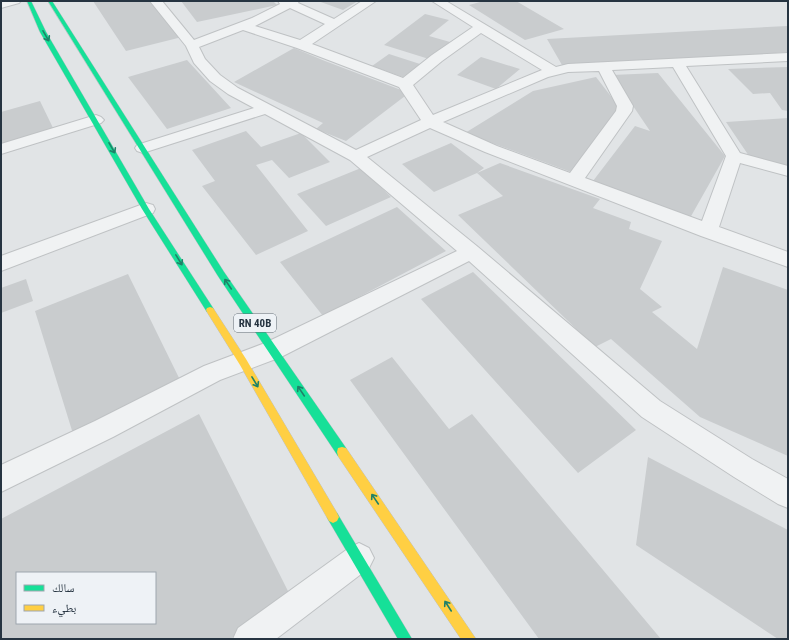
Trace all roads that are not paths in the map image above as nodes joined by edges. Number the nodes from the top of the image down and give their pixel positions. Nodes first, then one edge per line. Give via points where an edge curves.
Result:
1 (15, 1) edge
2 (29, 1) edge
3 (50, 1) edge
4 (156, 1) edge
5 (370, 1) edge
6 (438, 1) edge
7 (288, 2) edge
8 (1, 4) edge
9 (335, 24) junction
10 (243, 26) junction
11 (481, 27) junction
12 (192, 45) junction
13 (302, 45) junction
14 (788, 57) edge
15 (677, 62) junction
16 (603, 66) junction
17 (554, 71) junction
18 (405, 84) junction
19 (266, 109) junction
20 (96, 120) junction
21 (430, 122) junction
22 (1, 148) edge
23 (143, 148) junction
24 (356, 156) junction
25 (734, 156) junction
26 (788, 172) edge
27 (574, 180) junction
28 (146, 209) junction
29 (708, 231) junction
30 (471, 252) junction
31 (788, 260) edge
32 (1, 264) edge
33 (273, 350) junction
34 (243, 362) junction
35 (1, 479) edge
36 (788, 494) edge
37 (359, 558) junction
38 (249, 639) edge
39 (406, 639) edge
40 (469, 639) edge

1 - 8 street
2 -> 20 main road, RN 40B via 43,32
3 - 23 main road, RN 40B
4 - 12 street
5 - 9 street
6 - 11 street
7 - 9 street
7 - 10 street via 279,11
9 - 13 street
10 - 12 street
10 - 13 street
11 - 17 street
11 - 18 street
12 - 19 street via 199,60 215,78
13 - 18 street
14 - 15 street
15 - 16 street
15 - 25 street
16 - 17 street
16 - 27 street via 626,106
17 - 21 street
18 - 21 street
19 - 23 street
19 - 24 street
20 - 22 street
20 -> 28 main road, RN 40B
21 - 24 street
21 - 27 street via 491,149
33 -> 23 main road, RN 40B via 221,274
24 - 30 street
25 - 26 street
25 - 29 street
27 - 29 street
28 - 32 street
28 -> 34 main road, RN 40B
29 - 31 street
30 - 33 street
30 - 36 street via 651,409
33 - 34 street
40 -> 33 main road, RN 40B
34 - 35 street via 212,373
34 -> 37 main road, RN 40B
37 - 38 street
37 - 39 main road, RN 40B

